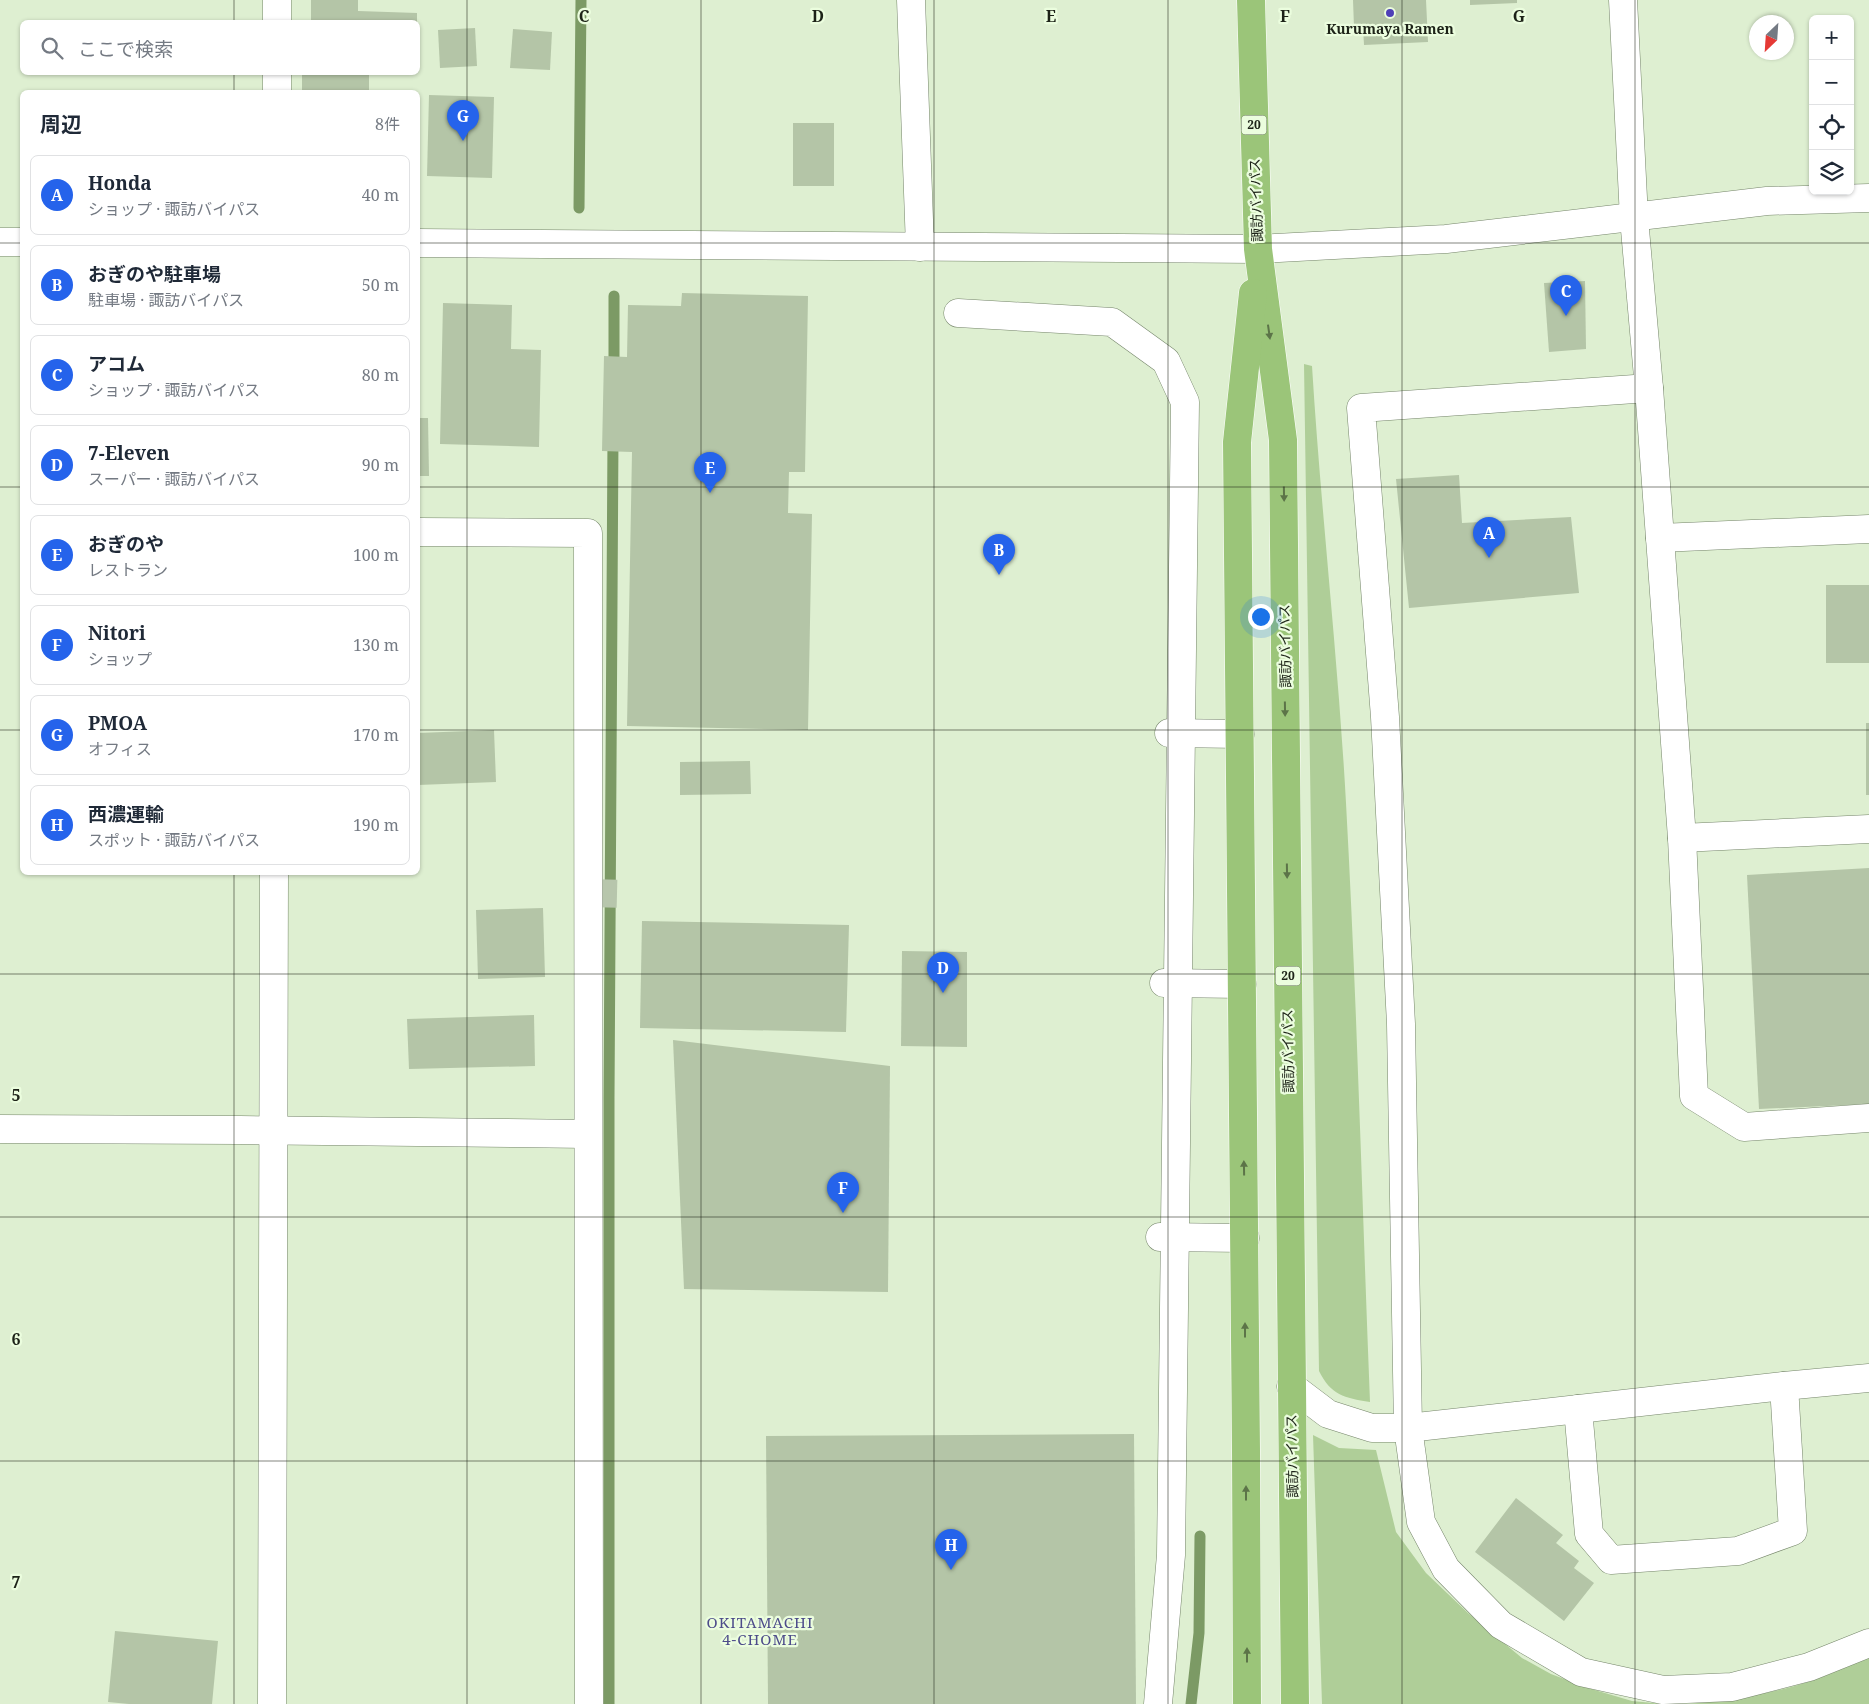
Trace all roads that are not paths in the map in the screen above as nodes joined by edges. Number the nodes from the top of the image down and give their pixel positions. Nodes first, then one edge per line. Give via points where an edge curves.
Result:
1 (276, 0) edge
2 (911, 0) edge
3 (1251, 0) edge
4 (1623, 0) edge
5 (277, 20) edge
6 (277, 75) edge
7 (277, 90) edge
8 (1869, 198) edge
9 (1634, 218) junction
10 (0, 242) edge
11 (20, 242) edge
12 (420, 243) edge
13 (920, 247) junction
14 (1258, 249) junction
15 (958, 313) dead end
16 (1649, 388) junction
17 (1869, 529) edge
18 (420, 532) edge
19 (1660, 538) junction
20 (1175, 733) junction
21 (1240, 734) junction
22 (1869, 829) edge
23 (1682, 838) junction
24 (274, 875) edge
25 (1171, 983) junction
26 (1242, 984) junction
27 (1869, 1118) edge
28 (0, 1129) edge
29 (272, 1130) junction
30 (588, 1134) junction
31 (1167, 1237) junction
32 (1245, 1238) junction
33 (1869, 1378) edge
34 (1291, 1386) junction
35 (1784, 1386) junction
36 (1578, 1409) junction
37 (1408, 1428) junction
38 (1869, 1643) edge
39 (272, 1704) edge
40 (589, 1704) edge
41 (1158, 1704) edge
42 (1247, 1704) edge
43 (1295, 1704) edge

1 - 5 street
2 - 13 street
3 - 14 highway, 諏訪バイパス / 20
4 - 9 street
6 - 7 street
8 - 9 street via 1767,202
9 - 14 street via 1446,239
9 - 16 street
10 - 11 street
12 - 13 street
13 - 14 street
14 - 21 highway, 諏訪バイパス / 20 via 1237,442
14 -> 34 highway, 諏訪バイパス / 20 via 1283,440
15 - 20 street via 1112,322 1166,361 1185,402
16 - 19 street
16 - 37 street via 1361,408 1385,717 1401,1024
17 - 19 street
18 - 30 street via 588,532
19 - 23 street
20 - 21 street
20 - 25 street
21 - 26 highway, 諏訪バイパス / 20
22 - 23 street
23 - 27 street via 1694,1096 1744,1127
24 - 29 street
25 - 26 street
25 - 31 street
32 -> 26 highway, 諏訪バイパス / 20
28 - 29 street
29 - 30 street
29 - 39 street
30 - 40 street
31 - 32 street
31 - 41 street via 1171,1556
42 -> 32 highway, 諏訪バイパス / 20
33 - 35 street
34 - 37 street via 1328,1414 1372,1428
34 - 43 highway, 諏訪バイパス / 20
35 - 36 street
35 - 36 street via 1793,1531 1738,1551 1612,1560 1589,1534
36 - 37 street
37 - 38 street via 1421,1522 1446,1569 1501,1624 1581,1672 1663,1690 1732,1687 1809,1667

